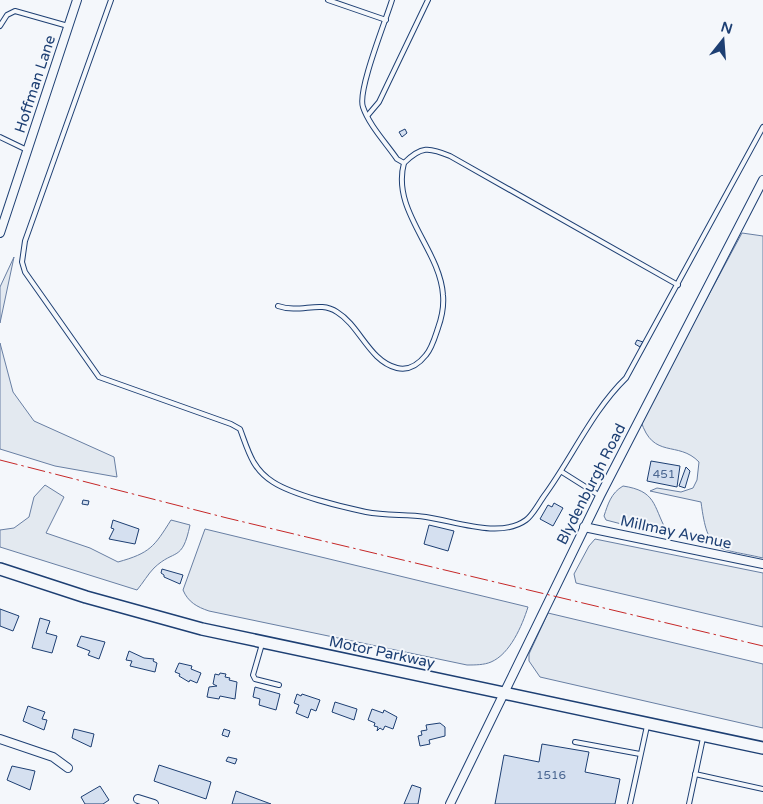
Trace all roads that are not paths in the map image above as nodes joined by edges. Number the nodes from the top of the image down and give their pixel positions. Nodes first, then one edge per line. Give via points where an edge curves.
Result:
1 (77, 0) edge
2 (110, 0) edge
3 (328, 0) edge
4 (392, 0) edge
5 (428, 0) edge
6 (386, 20) junction
7 (0, 26) edge
8 (68, 26) junction
9 (368, 115) junction
10 (763, 128) edge
11 (0, 137) edge
12 (27, 150) junction
13 (404, 163) junction
14 (763, 180) edge
15 (0, 233) edge
16 (678, 285) junction
17 (278, 306) dead end
18 (562, 472) junction
19 (600, 496) junction
20 (584, 527) junction
21 (763, 564) edge
22 (0, 569) edge
23 (263, 642) junction
24 (279, 685) dead end
25 (503, 693) junction
26 (647, 724) junction
27 (703, 735) junction
28 (0, 739) edge
29 (575, 742) dead end
30 (763, 748) edge
31 (640, 754) junction
32 (68, 768) dead end
33 (695, 774) junction
34 (763, 789) edge
35 (138, 798) dead end
36 (154, 804) edge
37 (450, 804) edge
38 (630, 804) edge
39 (689, 804) edge

1 - 8 street, Hoffman Lane
2 - 18 lane via 26,241 22,262 25,272 92,370 110,382 240,429 250,460 273,482 296,492 367,512 506,528 527,520
3 - 6 lane
4 - 6 lane
5 - 9 lane via 379,102
6 - 9 lane via 362,93 363,107
7 - 8 lane via 7,15 15,11
8 - 12 street, Hoffman Lane
9 - 13 lane via 397,159
10 - 16 lane
11 - 12 lane
12 - 15 street, Hoffman Lane
13 - 16 lane via 415,152 432,148 450,156
13 - 17 lane via 401,175 403,191 436,266 443,293 442,314 435,337 420,364 398,368 387,364 336,311 322,306 291,310
14 - 19 street, Blydenburgh Road
16 - 18 lane via 626,378 606,400
18 - 19 lane
19 - 20 street, Blydenburgh Road
20 - 21 street, Millmay Avenue
20 - 25 street, Blydenburgh Road
22 - 23 main road, Motor Parkway via 158,618
23 - 24 lane via 253,676
23 - 25 main road, Motor Parkway
25 - 26 main road, Motor Parkway
25 - 37 street, Blydenburgh Road
26 - 27 main road, Motor Parkway
26 - 31 lane
27 - 30 main road, Motor Parkway
27 - 33 lane
28 - 32 street via 53,757
29 - 31 lane
31 - 38 lane
33 - 34 lane
33 - 39 lane
35 - 36 street

